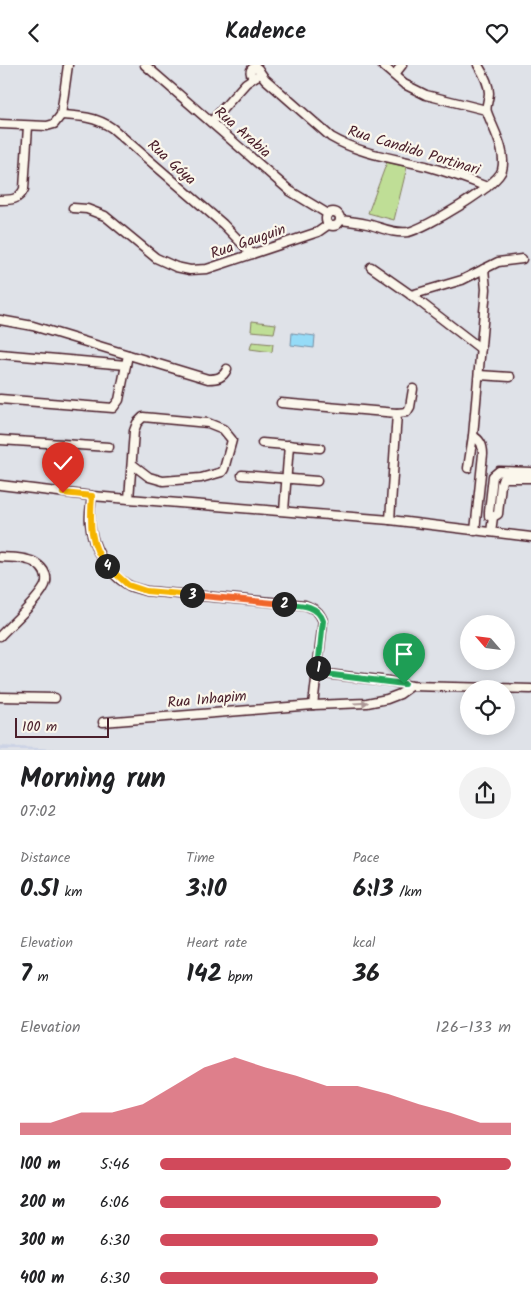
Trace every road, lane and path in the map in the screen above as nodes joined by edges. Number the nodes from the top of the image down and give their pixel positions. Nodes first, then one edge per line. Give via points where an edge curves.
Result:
1 (68, 65) edge
2 (145, 65) edge
3 (382, 65) edge
4 (402, 65) edge
5 (478, 65) edge
6 (256, 70) edge
7 (394, 75) junction
8 (486, 110) junction
9 (61, 115) junction
10 (211, 123) junction
11 (0, 124) edge
12 (28, 127) junction
13 (488, 187) junction
14 (0, 200) edge
15 (73, 208) dead end
16 (328, 214) junction
17 (340, 220) junction
18 (328, 225) junction
19 (252, 254) junction
20 (522, 259) dead end
21 (372, 267) dead end
22 (484, 269) junction
23 (410, 295) junction
24 (0, 320) edge
25 (481, 349) junction
26 (0, 354) edge
27 (128, 355) junction
28 (126, 365) junction
29 (227, 369) dead end
30 (479, 375) junction
31 (510, 377) dead end
32 (413, 389) dead end
33 (0, 399) edge
34 (282, 403) dead end
35 (397, 413) junction
36 (473, 436) junction
37 (0, 440) edge
38 (262, 443) dead end
39 (289, 445) junction
40 (109, 447) dead end
41 (320, 448) dead end
42 (132, 463) junction
43 (468, 468) dead end
44 (531, 472) edge
45 (242, 475) dead end
46 (531, 478) edge
47 (286, 479) junction
48 (317, 481) dead end
49 (0, 485) edge
50 (92, 496) junction
51 (129, 499) junction
52 (489, 508) junction
53 (499, 508) junction
54 (284, 511) junction
55 (493, 517) junction
56 (390, 520) junction
57 (475, 531) junction
58 (491, 532) junction
59 (531, 537) edge
60 (0, 557) edge
61 (0, 636) edge
62 (317, 673) junction
63 (410, 686) junction
64 (531, 689) edge
65 (0, 697) edge
66 (55, 698) dead end
67 (313, 705) junction
68 (103, 722) dead end

1 - 9 street
2 - 10 street, Rua Arabia
3 - 7 street
4 - 7 street
5 - 8 street via 489,92
6 - 10 street
6 - 13 street, Rua Candido Portinari via 331,137 348,146 426,166
7 - 8 street via 426,95
8 - 13 street via 503,160 501,173
9 - 12 street via 52,125
9 - 19 street, Rua Góya via 91,118 112,128 223,224
10 - 16 street, Rua Arabia via 290,191
11 - 12 street
12 - 14 street via 24,189 13,200
13 - 17 street, Rua Arabia via 438,219 409,232
15 - 19 street, Rua Gauguin via 106,216 156,258 176,267 207,269
16 - 17 street, Rua Arabia via 336,213
16 - 18 street
17 - 18 street, Rua Arabia via 336,226
18 - 19 street, Rua Gauguin via 318,232
20 - 22 street via 506,260
21 - 23 street
22 - 23 street via 462,280
22 - 25 street via 486,289
23 - 25 street
24 - 27 street via 33,326
25 - 30 street
26 - 28 street
27 - 28 street
27 - 29 street via 208,379 221,377
28 - 33 street via 119,400 113,408
30 - 31 street
30 - 36 street
32 - 35 street via 407,412
34 - 35 street
35 - 56 street
36 - 43 street
36 - 57 street via 481,443 483,454
37 - 40 street
38 - 39 street
39 - 41 street
39 - 47 street
42 - 42 street via 157,480 201,478 222,472 232,440 223,429 208,423 143,417 134,431
42 - 51 street
44 - 52 street via 499,471 494,474
45 - 47 street
46 - 53 street via 503,478
47 - 48 street
47 - 54 street
49 - 50 street
50 - 51 street
50 - 62 street via 90,522 94,543 104,562 128,585 146,591 305,605 315,609 323,621
51 - 54 street
52 - 53 street
52 - 55 street via 489,516
53 - 55 street
54 - 56 street
55 - 58 street
56 - 57 street
57 - 58 street
58 - 59 street
60 - 61 street via 36,563 46,575 44,588
62 - 63 street
62 - 67 street
63 - 64 street
67 -> 63 street, Rua Inhapim via 377,702 400,694
65 - 66 street
67 - 68 street, Rua Inhapim

